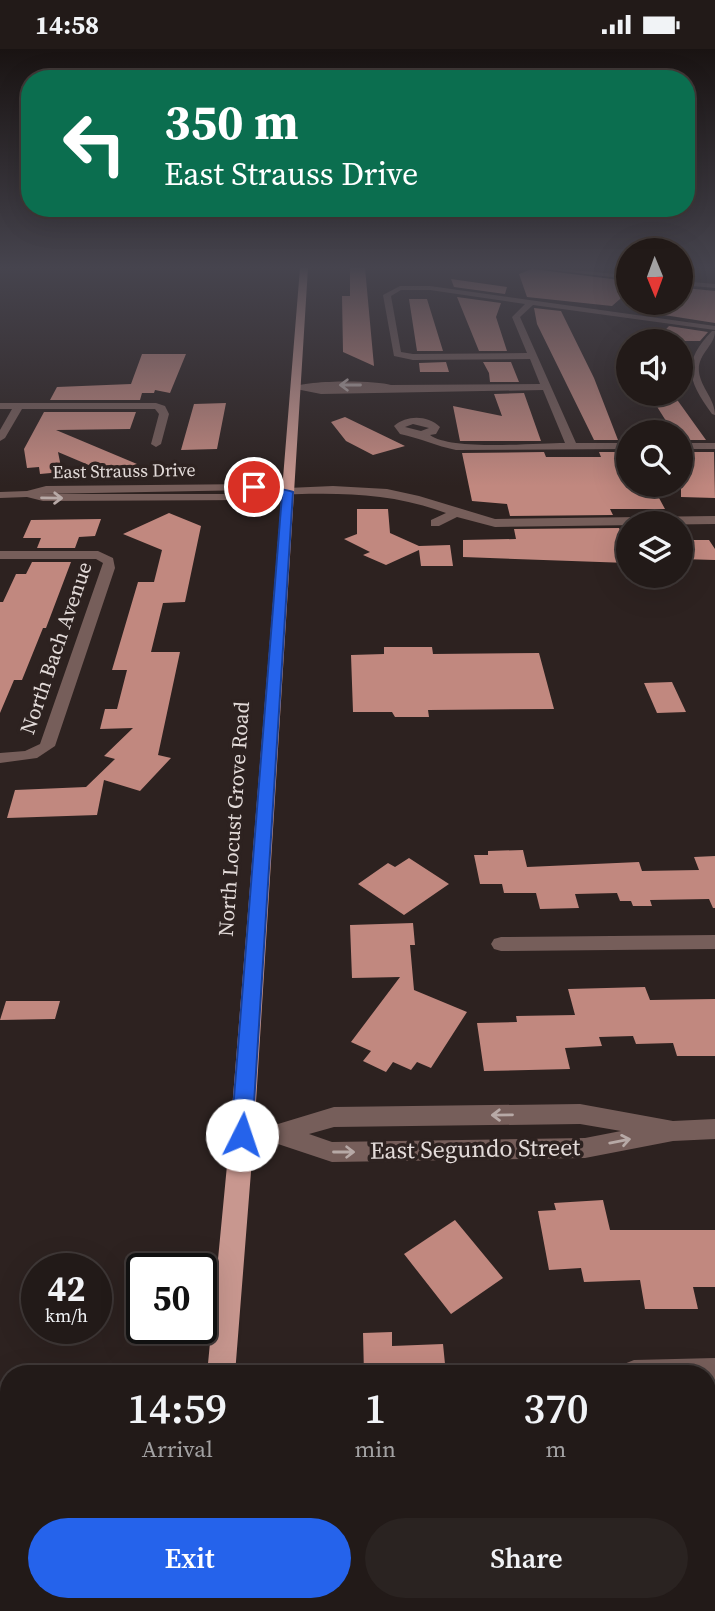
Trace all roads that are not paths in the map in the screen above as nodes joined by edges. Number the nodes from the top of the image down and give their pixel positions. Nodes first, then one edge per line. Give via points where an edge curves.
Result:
1 (299, 341) edge
2 (394, 341) edge
3 (526, 341) edge
4 (706, 341) edge
5 (533, 356) junction
6 (546, 387) junction
7 (296, 388) junction
8 (0, 406) edge
9 (19, 406) junction
10 (715, 412) edge
11 (421, 434) dead end
12 (0, 438) edge
13 (156, 444) dead end
14 (616, 446) edge
15 (693, 446) edge
16 (715, 446) edge
17 (572, 447) junction
18 (0, 482) edge
19 (288, 492) junction
20 (2, 495) edge
21 (455, 513) junction
22 (715, 520) edge
23 (435, 523) dead end
24 (0, 555) edge
25 (0, 758) edge
26 (715, 942) edge
27 (501, 944) dead end
28 (715, 1129) edge
29 (673, 1131) junction
30 (278, 1134) junction
31 (242, 1135) junction
32 (222, 1365) edge

1 - 7 main road, North Locust Grove Road
2 - 5 street via 402,355
3 - 5 street
4 - 10 street via 693,364 698,387
5 - 6 street
6 - 7 street
6 - 17 street
7 - 19 main road, North Locust Grove Road
8 - 9 street
9 - 12 street
9 - 13 street via 162,408
11 - 17 street via 432,442 456,447
14 - 17 street
15 - 16 street
18 - 20 street
19 - 20 street, East Strauss Drive via 212,487 46,489
19 - 21 street, East Strauss Drive via 399,494
19 - 31 main road, North Locust Grove Road
21 - 22 street, East Strauss Drive via 504,524
21 - 23 street
24 - 25 street, North Bach Avenue via 89,555 109,561 52,737 39,753
26 - 27 street
28 - 29 street, East Segundo Street
29 -> 30 street, East Segundo Street via 580,1114 334,1117
30 -> 29 street, East Segundo Street via 332,1152 585,1148
30 - 31 street, East Segundo Street
31 - 32 main road, North Locust Grove Road

